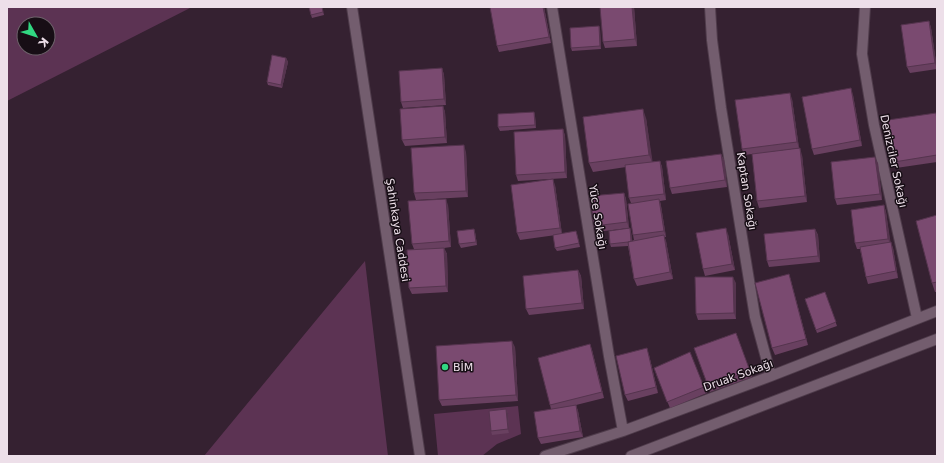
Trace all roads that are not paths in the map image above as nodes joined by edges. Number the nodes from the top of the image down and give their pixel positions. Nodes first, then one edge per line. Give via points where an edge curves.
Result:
1 (352, 7) edge
2 (552, 7) edge
3 (710, 7) edge
4 (865, 7) edge
5 (937, 311) edge
6 (917, 318) junction
7 (937, 340) edge
8 (771, 376) junction
9 (623, 431) junction
10 (420, 456) edge
11 (545, 456) edge
12 (631, 456) edge

1 - 10 street, Şahinkaya Caddesi
2 - 9 street, Yüce Sokağı
3 - 8 street, Kaptan Sokağı via 721,108 755,317
4 - 6 street, Denizciler Sokağı via 862,54 874,125
5 - 6 street, Druak Sokağı
6 - 8 street, Druak Sokağı
7 - 12 street
8 - 9 street, Druak Sokağı
9 - 11 street, Druak Sokağı

